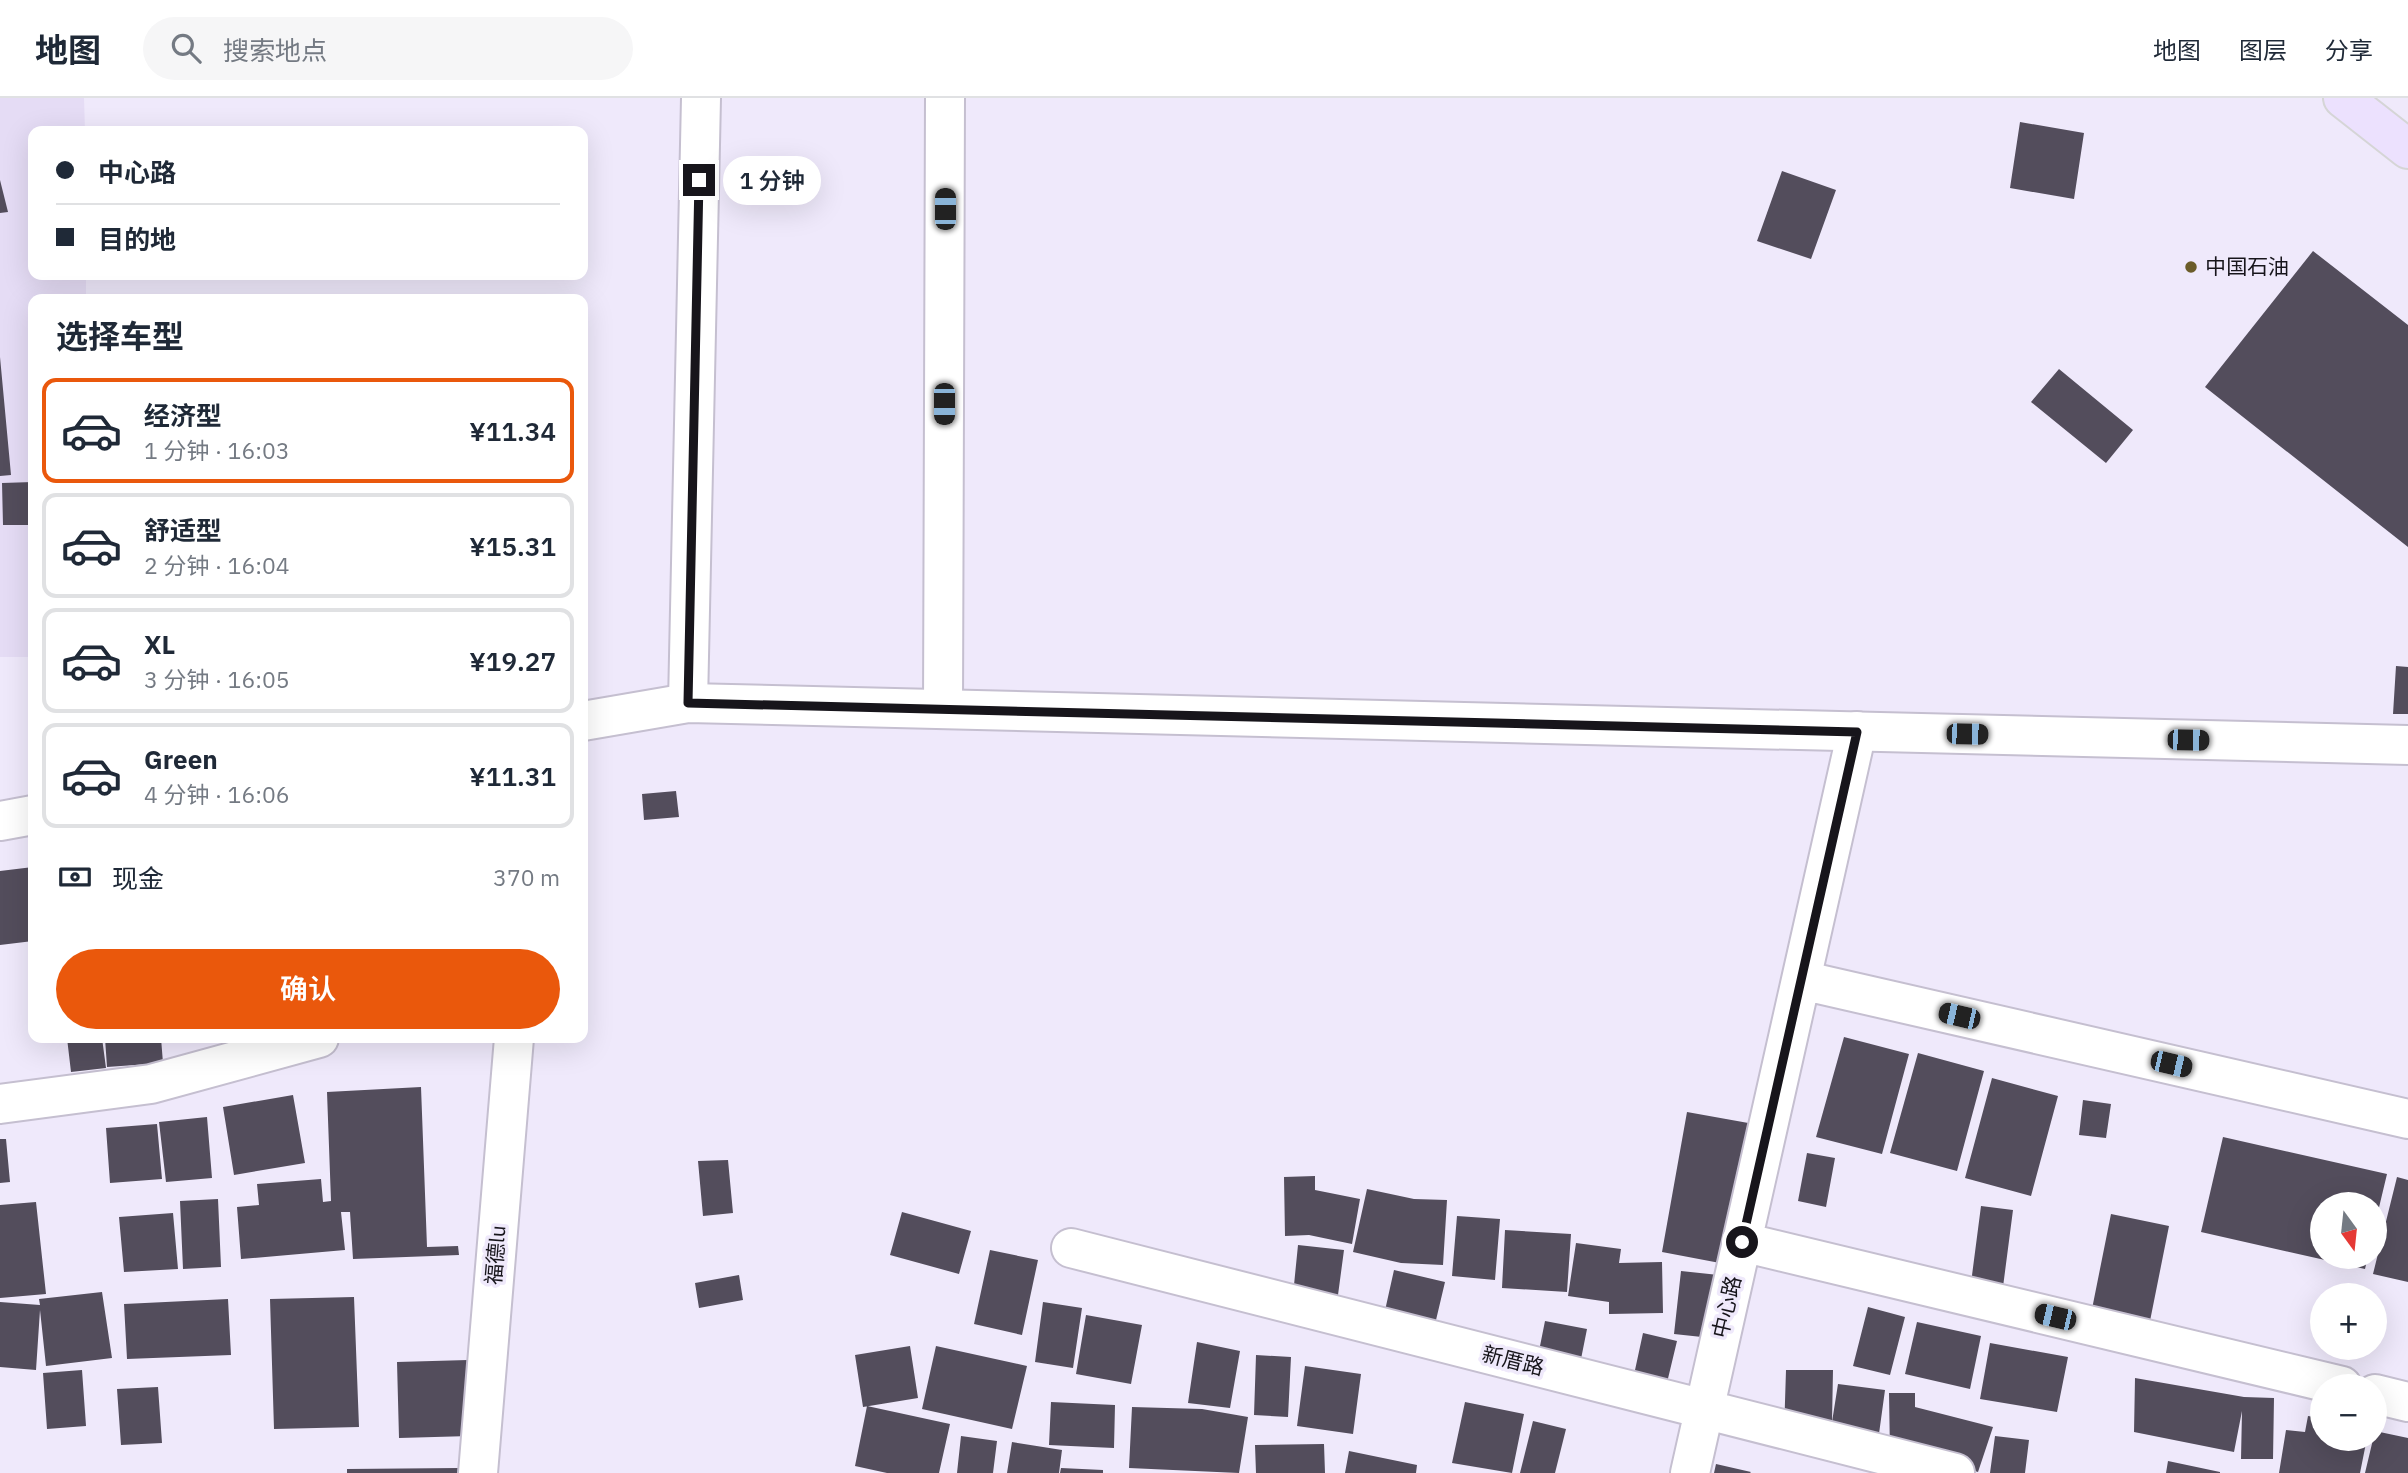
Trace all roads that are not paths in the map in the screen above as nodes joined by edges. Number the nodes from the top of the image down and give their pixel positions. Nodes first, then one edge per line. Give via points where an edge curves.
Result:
1 (701, 98) edge
2 (945, 98) edge
3 (2343, 98) edge
4 (2408, 149) edge
5 (688, 703) junction
6 (943, 709) junction
7 (588, 720) edge
8 (1857, 732) junction
9 (2408, 745) edge
10 (28, 817) edge
11 (0, 821) edge
12 (1801, 980) junction
13 (301, 1043) edge
14 (513, 1043) edge
15 (0, 1104) edge
16 (2408, 1119) edge
17 (1742, 1242) junction
18 (1071, 1248) dead end
19 (2310, 1378) edge
20 (2387, 1397) edge
21 (2408, 1402) edge
22 (1704, 1411) junction
23 (478, 1473) edge
24 (1690, 1473) edge
25 (1955, 1473) edge

1 - 5 street
2 - 6 street
3 - 4 main road
5 - 6 street
5 - 7 street
6 - 8 street
8 - 9 street
8 - 12 street, 中心路
10 - 11 street
12 - 16 street
12 - 17 street, 中心路
13 - 15 street via 152,1084
14 - 23 street, 福德lu
17 - 19 street
17 - 22 street, 中心路
18 - 22 street, 新厝路
20 - 21 street
22 - 24 street, 中心路
22 - 25 street, 新厝路

